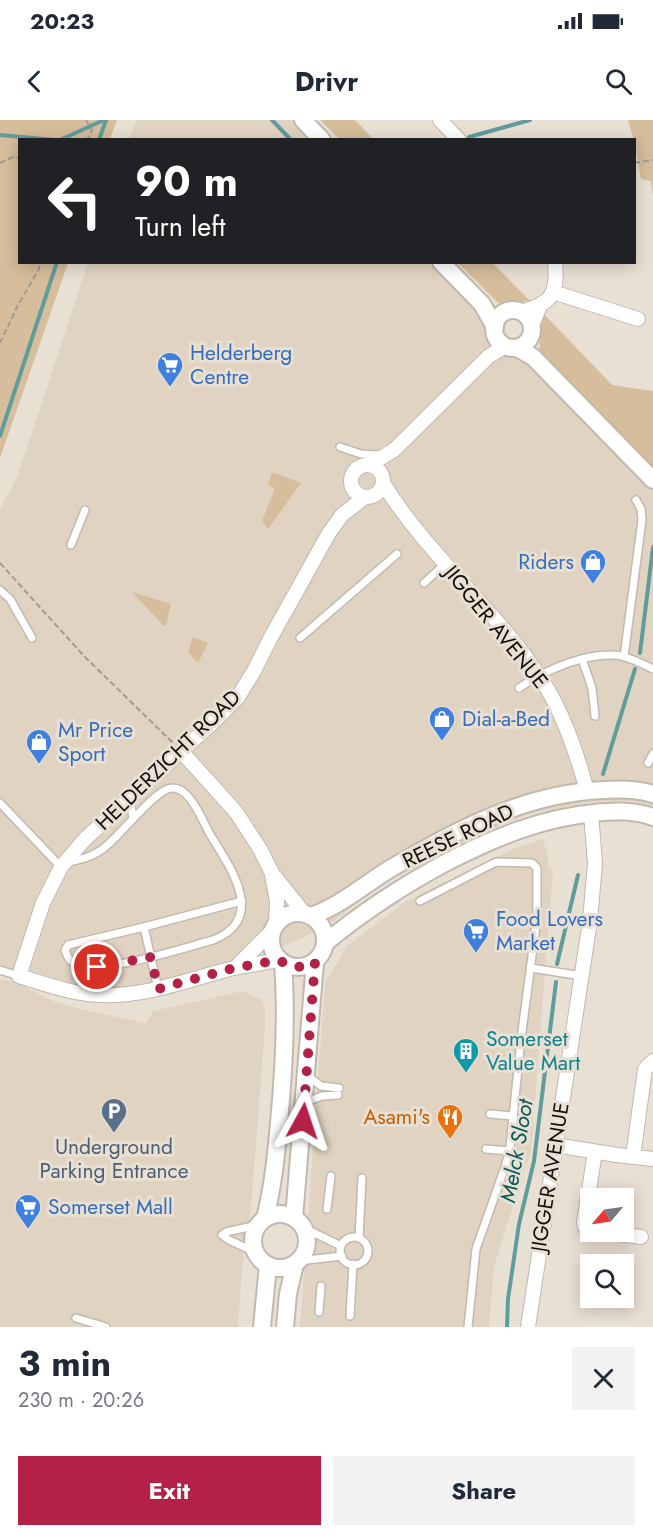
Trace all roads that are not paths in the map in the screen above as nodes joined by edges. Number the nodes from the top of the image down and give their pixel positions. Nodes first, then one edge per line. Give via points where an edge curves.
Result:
1 (303, 120) edge
2 (445, 122) edge
3 (320, 138) edge
4 (457, 138) edge
5 (443, 264) edge
6 (555, 264) edge
7 (553, 292) junction
8 (638, 319) dead end
9 (515, 334) junction
10 (340, 447) dead end
11 (390, 452) junction
12 (369, 465) junction
13 (382, 479) junction
14 (653, 480) edge
15 (353, 489) junction
16 (370, 496) junction
17 (636, 500) dead end
18 (398, 508) junction
19 (85, 510) dead end
20 (342, 515) junction
21 (71, 545) dead end
22 (397, 554) dead end
23 (446, 563) junction
24 (424, 583) dead end
25 (0, 590) edge
26 (32, 638) dead end
27 (300, 638) dead end
28 (624, 657) junction
29 (582, 659) junction
30 (653, 669) edge
31 (539, 676) junction
32 (519, 688) dead end
33 (595, 716) dead end
34 (181, 752) junction
35 (653, 754) edge
36 (648, 763) dead end
37 (587, 791) junction
38 (653, 794) edge
39 (130, 797) junction
40 (0, 803) edge
41 (591, 813) junction
42 (653, 817) edge
43 (133, 819) junction
44 (63, 865) junction
45 (272, 873) junction
46 (420, 900) dead end
47 (242, 901) junction
48 (307, 915) junction
49 (144, 927) junction
50 (274, 928) junction
51 (325, 943) junction
52 (151, 957) junction
53 (281, 961) junction
54 (315, 962) junction
55 (234, 968) junction
56 (531, 968) junction
57 (0, 970) edge
58 (19, 976) junction
59 (582, 976) junction
60 (158, 989) junction
61 (653, 1060) edge
62 (306, 1074) junction
63 (304, 1102) junction
64 (490, 1114) dead end
65 (513, 1116) junction
66 (555, 1145) junction
67 (486, 1149) dead end
68 (509, 1151) junction
69 (595, 1152) junction
70 (633, 1157) junction
71 (653, 1159) edge
72 (331, 1176) dead end
73 (362, 1178) dead end
74 (589, 1188) edge
75 (327, 1209) dead end
76 (262, 1222) junction
77 (299, 1223) junction
78 (634, 1236) edge
79 (641, 1237) dead end
80 (359, 1238) junction
81 (341, 1246) junction
82 (255, 1252) junction
83 (342, 1256) junction
84 (297, 1262) junction
85 (353, 1264) junction
86 (268, 1265) junction
87 (321, 1286) dead end
88 (319, 1312) dead end
89 (350, 1316) dead end
90 (76, 1318) dead end
91 (106, 1327) edge
92 (262, 1327) edge
93 (285, 1327) edge
94 (468, 1327) edge
95 (528, 1327) edge

1 - 3 street
2 - 4 street
5 - 9 street
6 - 7 street
7 - 8 street
7 - 9 street
9 - 11 street
9 - 14 street
10 - 11 lane via 361,454
11 - 12 street
11 - 13 street
12 - 13 street via 376,468
12 - 15 street via 354,472
13 - 16 street via 381,489
13 - 18 street, JIGGER AVENUE
15 - 16 street
15 - 20 street, HELDERZICHT ROAD
16 - 18 street, JIGGER AVENUE
16 - 20 street, HELDERZICHT ROAD
17 - 28 lane via 642,520
18 - 23 street, JIGGER AVENUE
19 - 21 lane
20 - 34 street, HELDERZICHT ROAD via 314,557 248,683
22 - 27 lane
23 - 24 lane
23 - 31 street, JIGGER AVENUE
25 - 26 lane via 10,599
28 - 29 lane
28 - 30 lane
29 - 31 lane
29 - 33 lane via 592,688
31 - 32 lane
31 - 37 street, JIGGER AVENUE via 566,727
34 - 39 street, HELDERZICHT ROAD
34 - 45 street via 236,812
35 - 36 lane
37 - 38 street, REESE ROAD
37 - 48 street, REESE ROAD via 521,805 479,822 394,867 336,905
39 - 43 lane
39 - 44 street, HELDERZICHT ROAD
40 - 44 lane
41 - 42 street, REESE ROAD via 616,811
41 - 51 street, REESE ROAD via 532,825 474,848 400,887
41 - 59 street, JIGGER AVENUE via 594,889
43 - 44 lane via 94,856
43 - 47 lane via 164,790 180,790 195,805 229,863
44 - 58 street, HELDERZICHT ROAD via 43,903
45 - 48 street
45 - 50 street via 277,901
46 - 56 lane via 496,862 535,863 537,918
47 - 49 lane
47 - 52 lane via 237,923 224,935
48 - 50 street via 289,915
48 - 51 street via 322,927
49 - 52 lane
49 - 52 lane via 71,944 65,950 71,961 90,966
50 - 53 street via 272,946
50 - 55 street
51 - 54 street
52 - 60 lane
53 - 54 street via 292,967
53 - 55 street
53 - 76 street via 285,1005 281,1100 272,1190
54 - 62 street
55 - 60 street
56 - 59 lane
56 - 65 lane
57 - 58 lane
58 - 60 street via 72,992 101,995
59 - 66 street, JIGGER AVENUE
61 - 70 street via 645,1069
62 - 63 street
62 - 63 lane via 321,1086 338,1092
63 - 77 street
64 - 65 lane
65 - 68 lane
66 - 69 street
66 - 95 street, JIGGER AVENUE
67 - 68 lane
68 - 94 lane via 476,1249
69 - 70 street
69 - 74 street
70 - 71 street
72 - 75 lane
73 - 80 lane
76 - 77 street via 280,1214
76 - 82 street via 253,1238
76 - 82 lane via 222,1234
77 - 81 lane
77 - 84 street via 307,1244
78 - 79 street
80 - 81 lane via 349,1238
80 - 85 lane via 368,1252 364,1261
81 - 83 lane
82 - 86 street
83 - 84 lane
83 - 85 lane
84 - 86 street via 284,1268
84 - 93 street via 288,1294
85 - 89 lane
86 - 92 street
87 - 88 lane
90 - 91 lane

